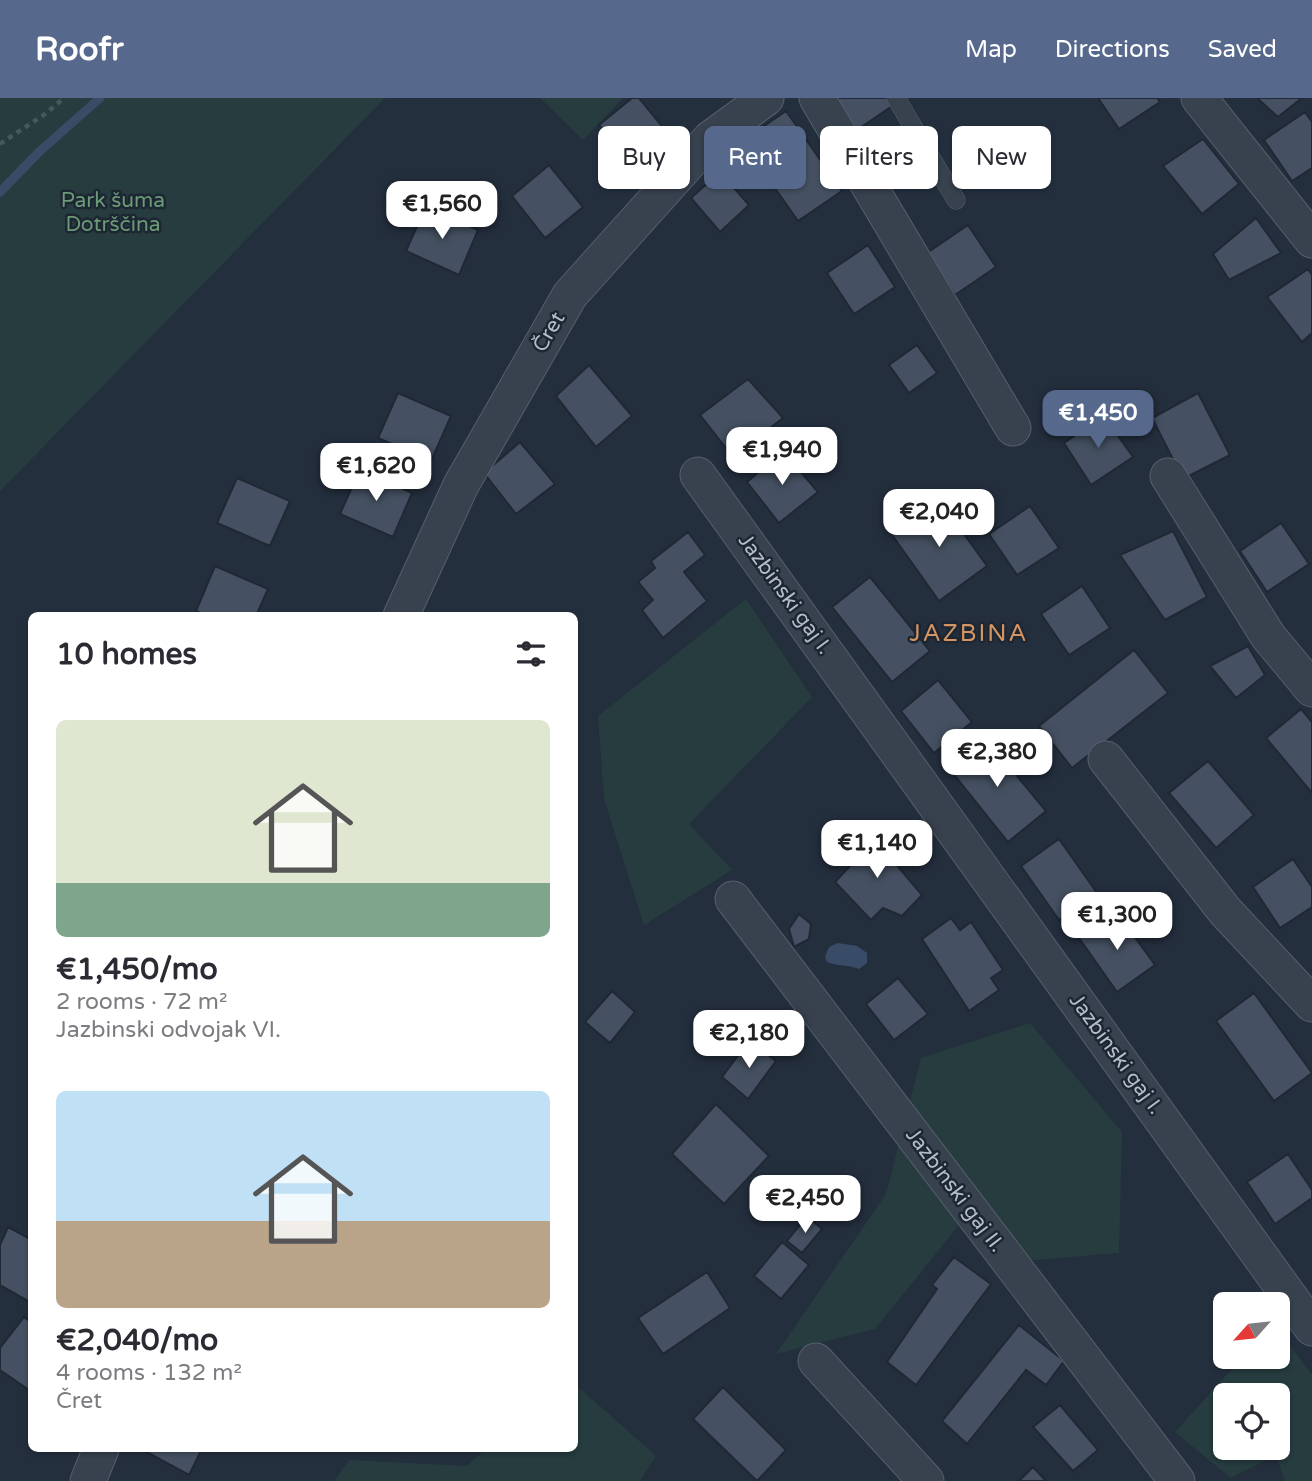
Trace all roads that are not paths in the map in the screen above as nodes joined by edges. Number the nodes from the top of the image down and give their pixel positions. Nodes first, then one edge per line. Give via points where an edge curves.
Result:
1 (766, 98) edge
2 (817, 98) edge
3 (896, 98) edge
4 (1199, 98) edge
5 (956, 200) dead end
6 (1312, 240) edge
7 (1013, 428) dead end
8 (698, 475) dead end
9 (1168, 476) dead end
10 (403, 612) edge
11 (1312, 689) edge
12 (1106, 759) dead end
13 (733, 899) dead end
14 (1312, 1004) edge
15 (1312, 1328) edge
16 (816, 1360) dead end
17 (100, 1452) edge
18 (88, 1481) edge
19 (926, 1481) edge
20 (1177, 1481) edge

1 - 10 street, Čret via 709,139 570,295 461,485
2 - 7 street
3 - 5 lane
4 - 6 street
8 - 15 street, Jazbinski gaj I.
9 - 11 street via 1268,636
12 - 14 street via 1224,911
13 - 20 street, Jazbinski gaj II.
16 - 19 street
17 - 18 street

